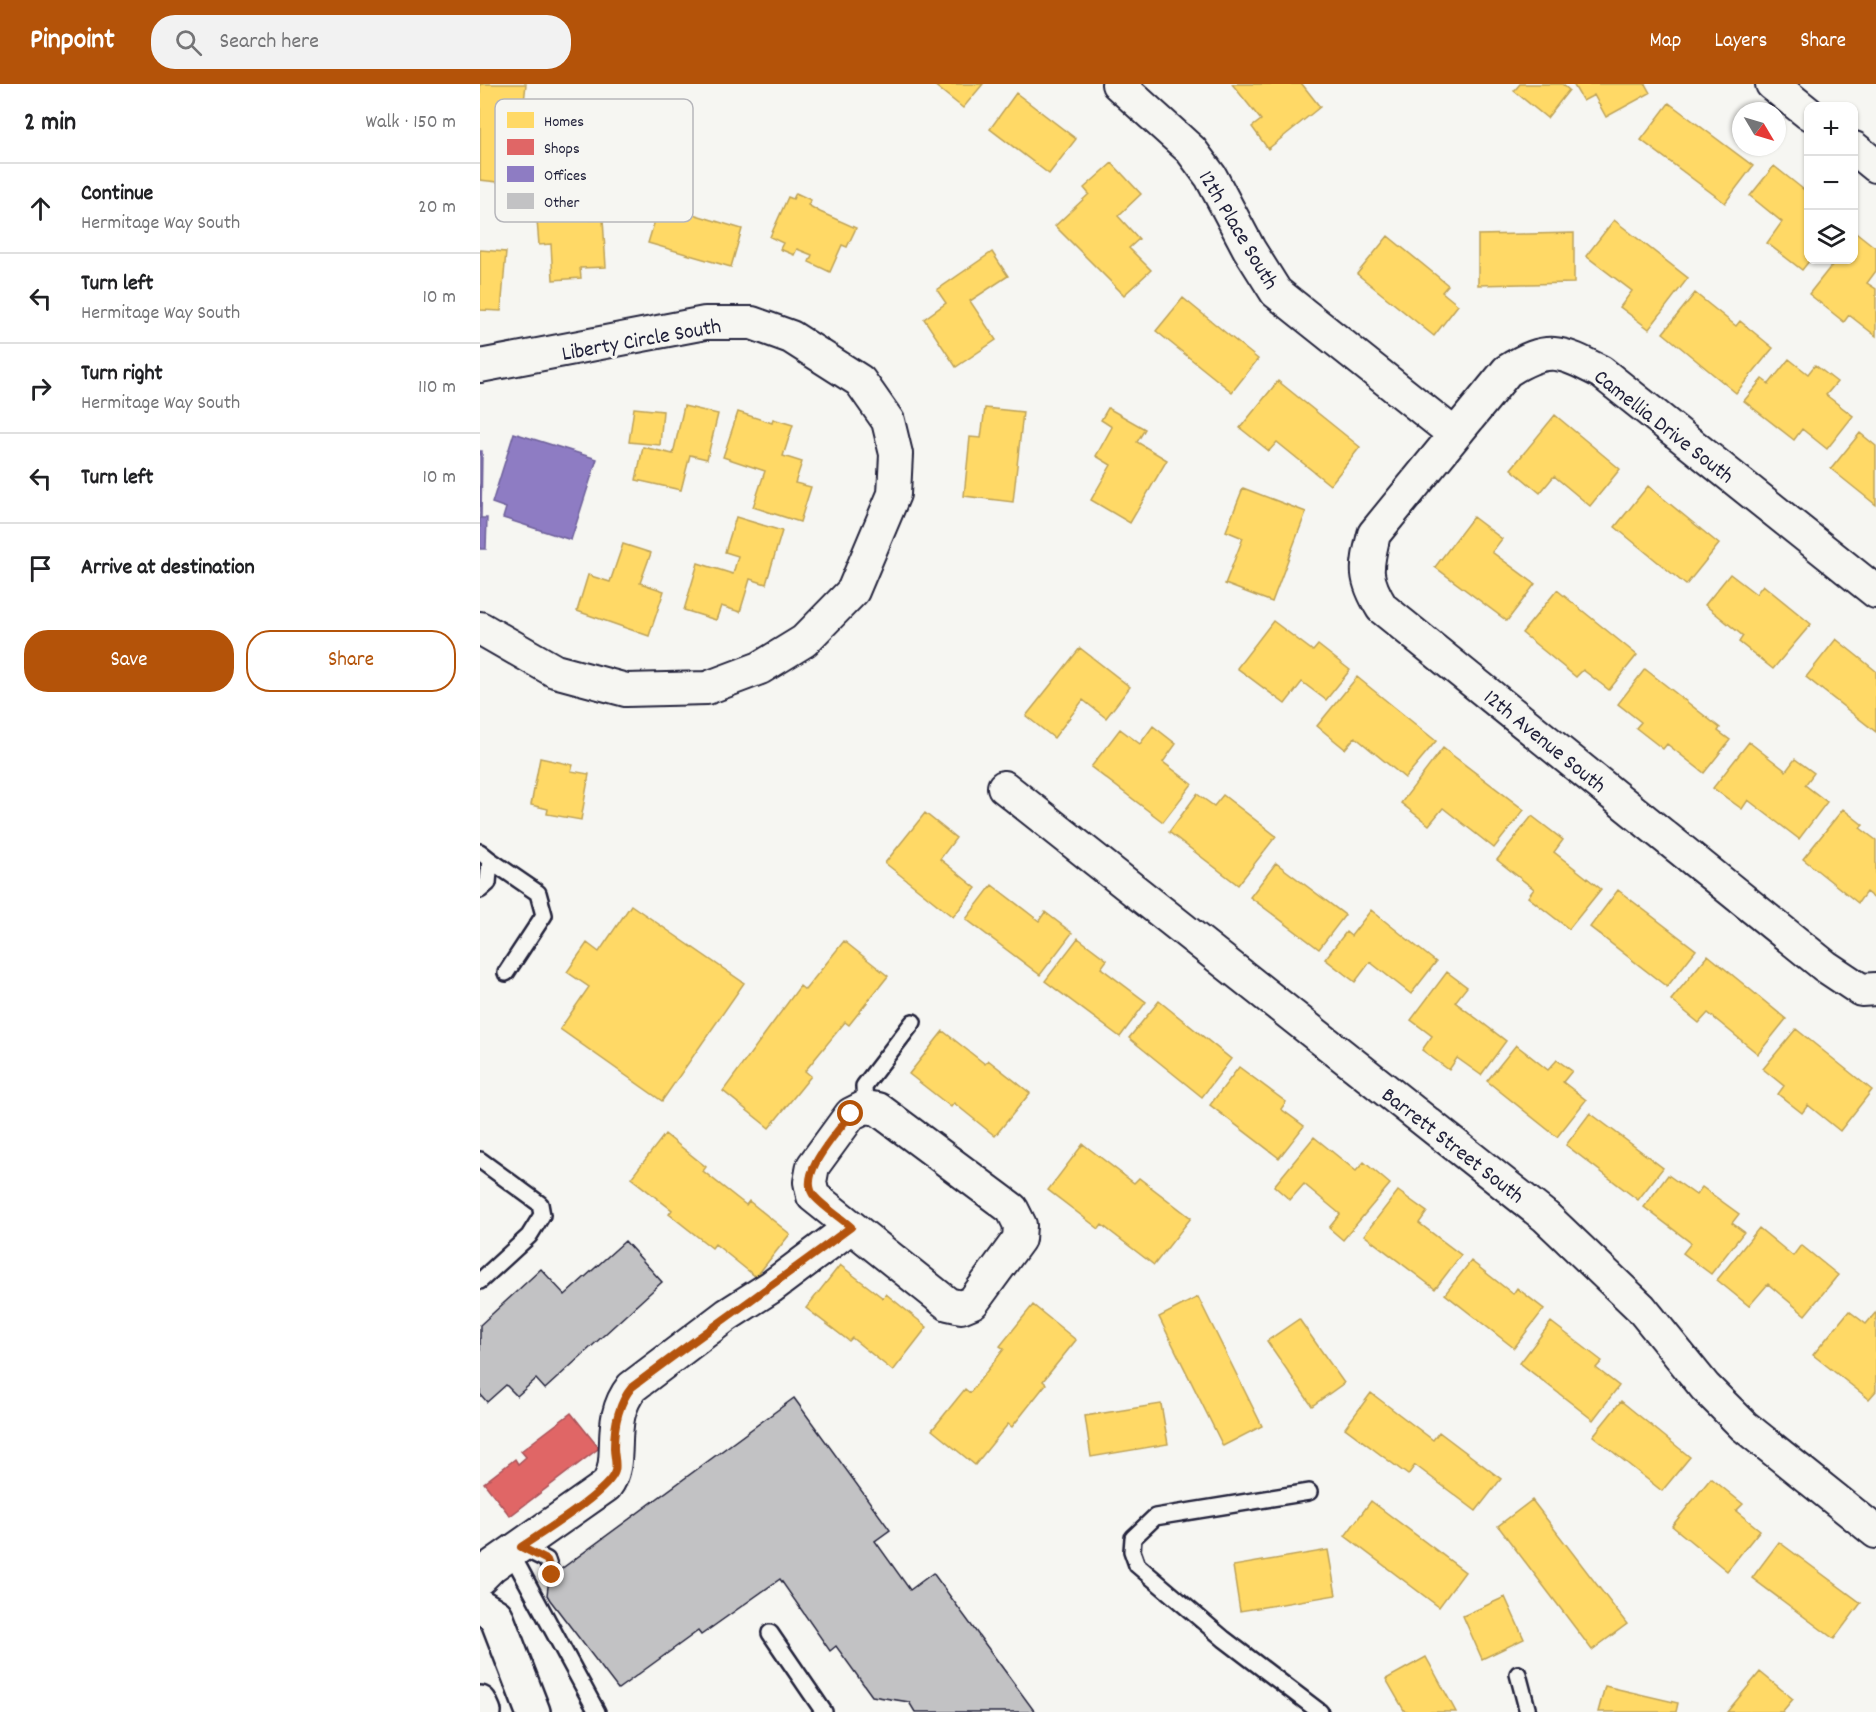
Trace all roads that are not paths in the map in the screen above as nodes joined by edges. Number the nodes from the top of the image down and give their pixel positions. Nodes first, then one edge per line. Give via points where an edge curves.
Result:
1 (1772, 84) edge
2 (1125, 86) edge
3 (1804, 109) edge
4 (1858, 151) edge
5 (1876, 166) edge
6 (480, 366) edge
7 (1454, 434) junction
8 (1876, 592) edge
9 (480, 628) edge
10 (1004, 787) dead end
11 (485, 856) edge
12 (480, 890) edge
13 (506, 973) dead end
14 (1876, 989) edge
15 (913, 1022) dead end
16 (865, 1107) junction
17 (483, 1166) edge
18 (851, 1227) junction
19 (480, 1281) edge
20 (1309, 1492) dead end
21 (1876, 1532) edge
22 (516, 1550) junction
23 (552, 1575) dead end
24 (480, 1578) edge
25 (550, 1600) dead end
26 (480, 1606) edge
27 (549, 1621) junction
28 (770, 1633) dead end
29 (1518, 1674) dead end
30 (480, 1703) edge
31 (484, 1712) edge
32 (533, 1712) edge
33 (597, 1712) edge
34 (824, 1712) edge
35 (1320, 1712) edge
36 (1528, 1712) edge

1 - 3 street
2 - 7 street, 12th Place South via 1198,159 1276,292
4 - 5 street
6 - 9 street, Liberty Circle South via 705,323 752,323 791,337 860,381 888,421 896,454 894,494 853,591 804,641 760,668 707,688 626,690 555,671
7 - 8 street, Camellia Drive South via 1507,371 1531,356 1553,353 1574,358 1601,372
7 - 14 street, 12th Avenue South via 1374,534 1368,585 1382,608 1825,966 1861,990
10 - 21 street, Barrett Street South via 1546,1217 1641,1308 1705,1387 1744,1426
11 - 12 lane via 488,883
11 - 13 lane via 538,893 544,915
15 - 16 lane via 864,1086
16 - 18 street via 851,1114 813,1166 810,1182 813,1196
16 - 18 street via 878,1109 1012,1209 1020,1224 1019,1239 973,1302 961,1307 948,1304
17 - 19 lane via 540,1204 542,1215 529,1236
18 - 22 street via 632,1387 616,1421 616,1463 611,1479 596,1494
20 - 35 lane via 1155,1518 1133,1538 1132,1551 1137,1565 1224,1639
22 - 23 lane via 547,1560
22 - 24 street
22 - 27 lane
25 - 27 lane
26 - 32 main road via 496,1616
27 - 33 lane
28 - 34 lane
29 - 36 lane
30 - 31 main road

